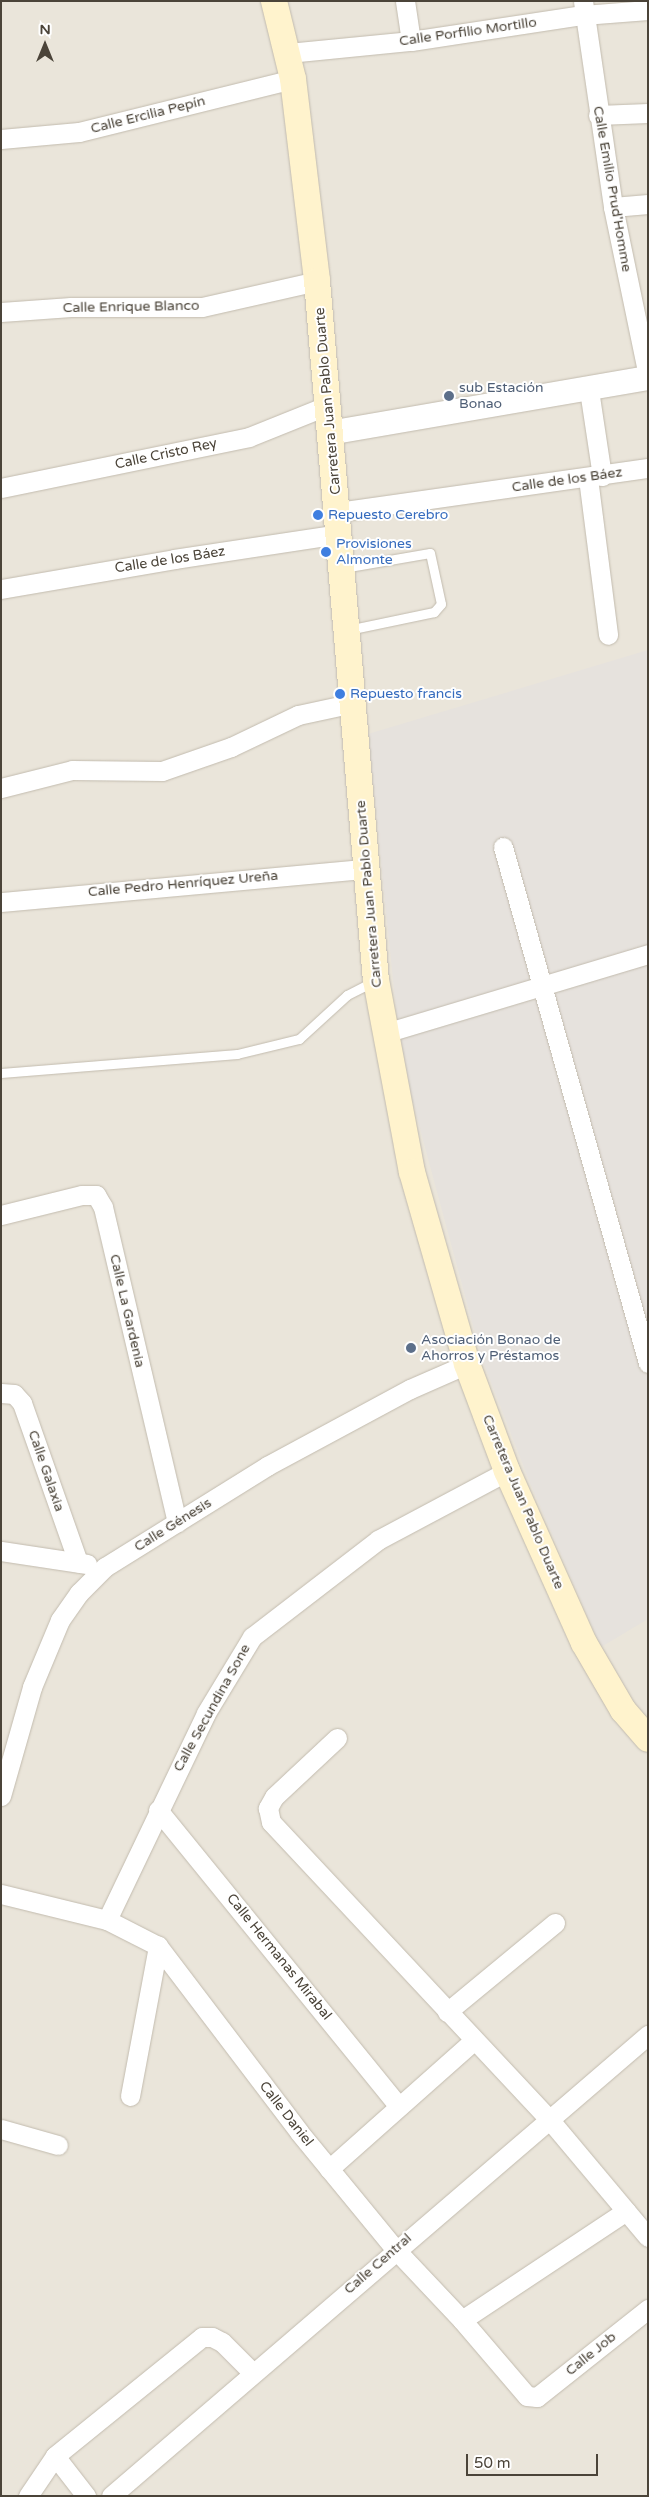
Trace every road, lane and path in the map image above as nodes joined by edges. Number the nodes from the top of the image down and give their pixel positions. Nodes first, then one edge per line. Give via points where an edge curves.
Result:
1 (274, 1) edge
2 (405, 1) edge
3 (583, 8) edge
4 (648, 10) edge
5 (411, 41) junction
6 (288, 53) junction
7 (293, 79) junction
8 (648, 113) edge
9 (598, 115) junction
10 (1, 139) edge
11 (648, 204) edge
12 (613, 208) junction
13 (317, 281) junction
14 (1, 312) edge
15 (648, 377) edge
16 (589, 390) junction
17 (326, 406) junction
18 (329, 433) junction
19 (648, 468) edge
20 (595, 477) junction
21 (1, 488) edge
22 (339, 523) junction
23 (343, 568) junction
24 (1, 589) edge
25 (348, 630) junction
26 (608, 635) dead end
27 (354, 703) junction
28 (1, 788) edge
29 (503, 847) dead end
30 (365, 869) junction
31 (1, 902) edge
32 (648, 954) edge
33 (376, 980) junction
34 (539, 984) junction
35 (385, 1033) junction
36 (1, 1073) edge
37 (1, 1215) edge
38 (648, 1363) edge
39 (467, 1364) junction
40 (1, 1393) edge
41 (507, 1471) junction
42 (177, 1522) junction
43 (1, 1551) edge
44 (78, 1562) junction
45 (106, 1567) junction
46 (337, 1738) dead end
47 (648, 1738) edge
48 (1, 1796) edge
49 (158, 1810) junction
50 (1, 1894) edge
51 (107, 1920) junction
52 (555, 1923) dead end
53 (158, 1946) junction
54 (447, 2012) junction
55 (648, 2035) edge
56 (473, 2041) junction
57 (130, 2096) dead end
58 (399, 2107) junction
59 (548, 2118) junction
60 (1, 2129) edge
61 (58, 2145) dead end
62 (330, 2169) junction
63 (626, 2211) junction
64 (648, 2237) edge
65 (395, 2249) junction
66 (648, 2309) edge
67 (462, 2320) junction
68 (252, 2372) junction
69 (532, 2397) joint
70 (55, 2456) junction
71 (123, 2492) edge
72 (28, 2496) edge
73 (86, 2496) edge

1 - 6 main road, Carretera Juan Pablo Duarte
2 - 5 street
3 - 4 street, Calle Porfilio Mortillo
3 - 5 street, Calle Porfilio Mortillo
3 - 9 street, Calle Emilio Prud'Homme
5 - 6 street, Calle Porfilio Mortillo
6 - 7 main road, Carretera Juan Pablo Duarte
7 - 10 street, Calle Ercilia Pepín via 78,132
7 - 13 main road, Carretera Juan Pablo Duarte
8 - 9 street
9 - 12 street, Calle Emilio Prud'Homme
11 - 12 street
12 - 15 street, Calle Emilio Prud'Homme
13 - 14 street, Calle Enrique Blanco via 202,307 71,307
13 - 17 main road, Carretera Juan Pablo Duarte
15 - 16 street
16 - 18 street
16 - 20 street
17 - 18 main road, Carretera Juan Pablo Duarte
17 - 21 street, Calle Cristo Rey via 249,437
18 - 22 main road, Carretera Juan Pablo Duarte
19 - 20 street, Calle de los Báez
20 - 22 street, Calle de los Báez
20 - 26 street
22 - 23 main road, Carretera Juan Pablo Duarte
22 - 24 street, Calle de los Báez
23 - 25 main road, Carretera Juan Pablo Duarte
23 - 25 lane via 430,553 441,604 434,612
25 - 27 main road, Carretera Juan Pablo Duarte
27 - 28 street via 298,715 231,747 162,771 72,770
27 - 30 main road, Carretera Juan Pablo Duarte
29 - 34 street
30 - 31 street, Calle Pedro Henríquez Ureña
30 - 33 main road, Carretera Juan Pablo Duarte
32 - 34 street
33 - 35 main road, Carretera Juan Pablo Duarte
33 - 36 lane via 347,995 300,1039 237,1054
34 - 35 street
34 - 38 street
35 - 39 main road, Carretera Juan Pablo Duarte via 412,1172
37 - 42 street, Calle La Gardenia via 82,1195 96,1195 103,1207
39 - 41 main road, Carretera Juan Pablo Duarte
39 - 42 street, Calle Génesis via 410,1389 267,1466
40 - 44 street, Calle Galaxia via 14,1394 22,1403
41 - 47 main road, Carretera Juan Pablo Duarte via 584,1642 623,1710
41 - 49 street, Calle Secundina Sone via 378,1540 252,1637 206,1713
42 - 45 street, Calle Génesis
43 - 44 street
44 - 45 street
45 - 48 street, Calle Génesis via 79,1593 60,1620 32,1687
46 - 54 street via 274,1797 268,1808 271,1822
49 - 51 street, Calle Secundina Sone
49 - 58 street, Calle Hermanas Mirabal
50 - 51 street, Calle Daniel
51 - 53 street, Calle Daniel
52 - 54 street
53 - 57 street
53 - 62 street, Calle Daniel
54 - 56 street
55 - 59 street, Calle Central
56 - 58 street
56 - 59 street
58 - 62 street
59 - 63 street
59 - 65 street, Calle Central
60 - 61 street
62 - 65 street, Calle Daniel
63 - 64 street
63 - 67 street
65 - 67 street, Calle Daniel
65 - 68 street, Calle Central
66 - 69 street, Calle Job via 538,2397
67 - 69 street, Calle Daniel via 526,2396
68 - 70 street via 222,2342 212,2336 202,2337
68 - 71 street, Calle Central
70 - 72 street
70 - 73 street

